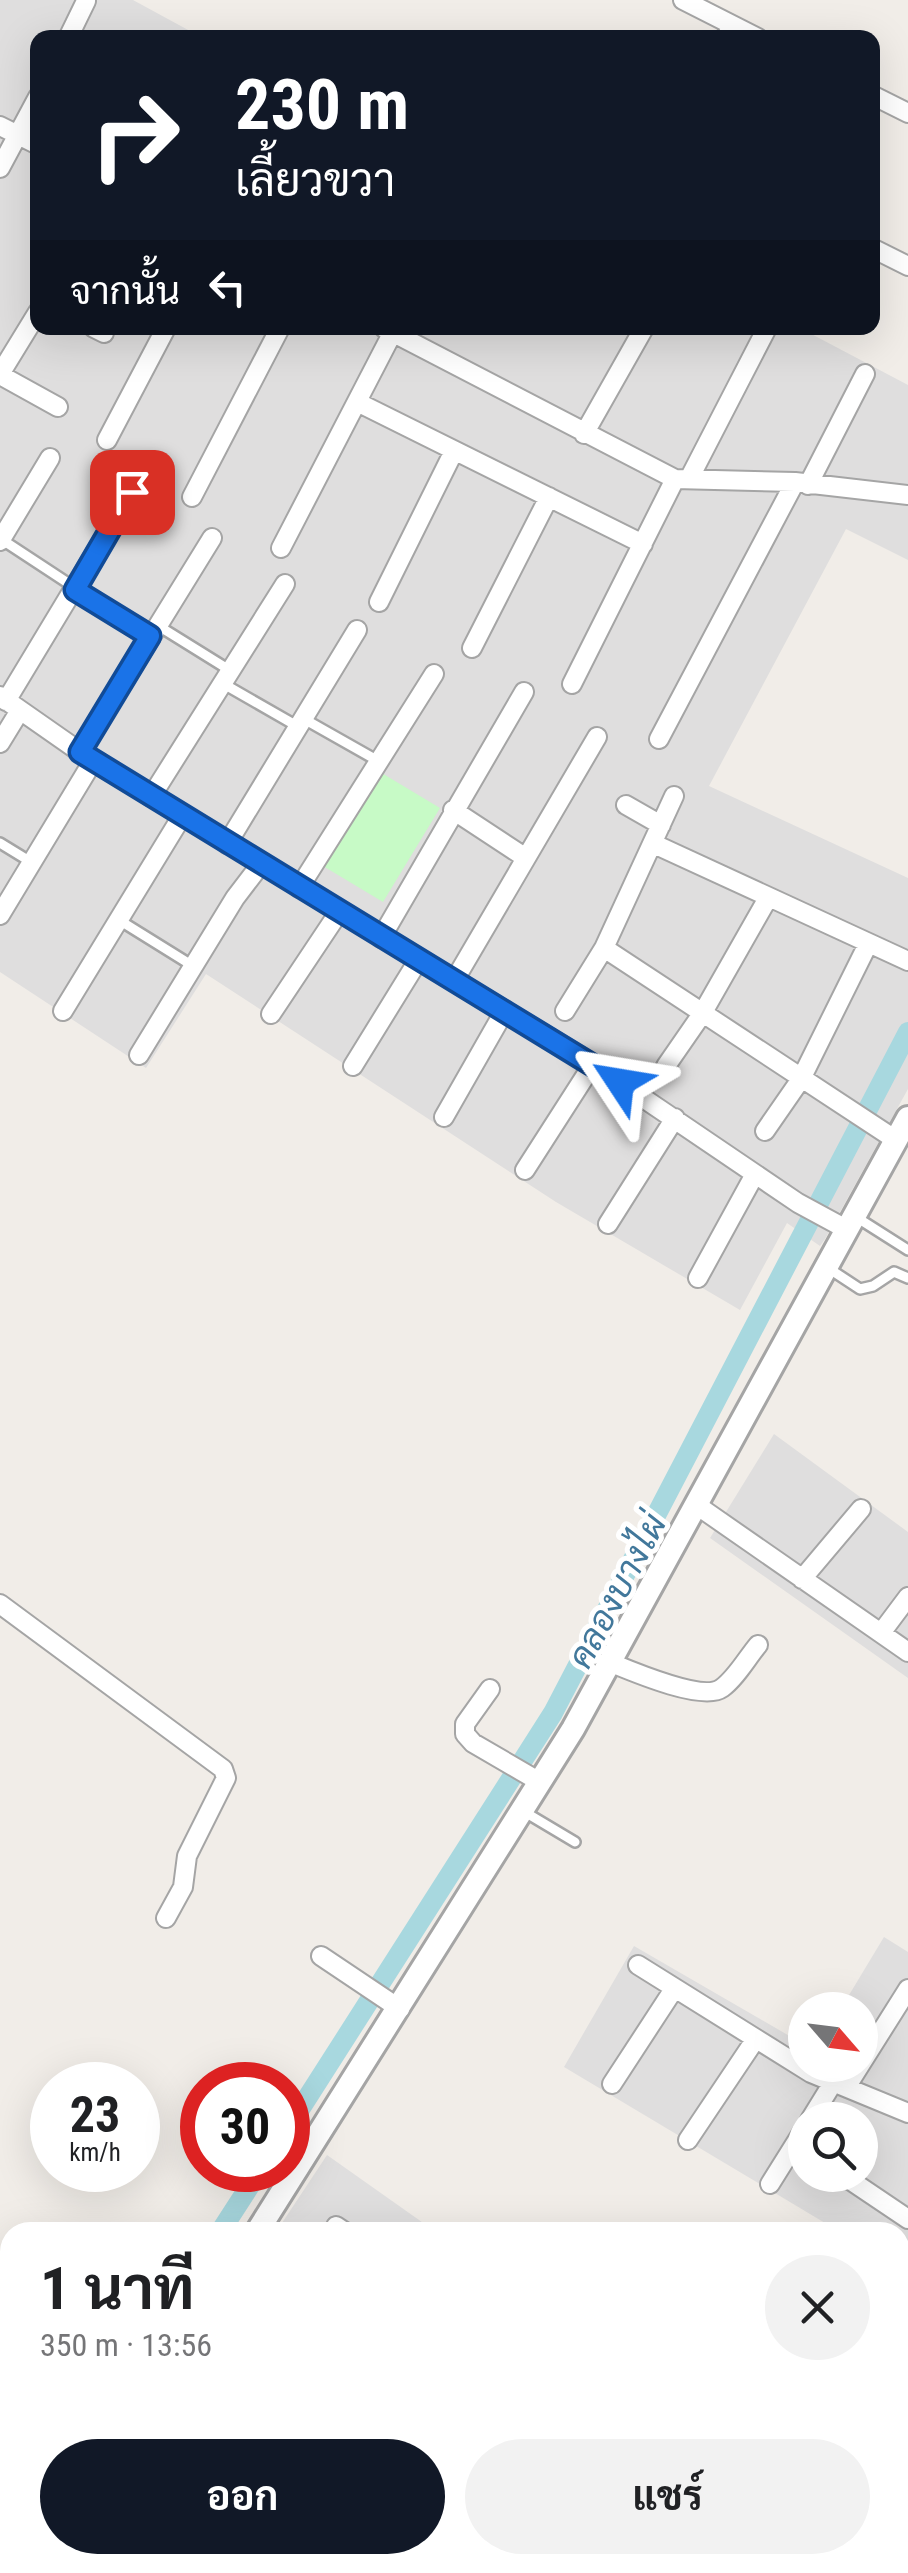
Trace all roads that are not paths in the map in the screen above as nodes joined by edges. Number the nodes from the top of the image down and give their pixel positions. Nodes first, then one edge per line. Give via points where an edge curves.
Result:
1 (683, 0) edge
2 (86, 1) edge
3 (72, 30) edge
4 (725, 30) edge
5 (880, 99) edge
6 (30, 112) edge
7 (908, 113) edge
8 (0, 126) edge
9 (18, 136) junction
10 (30, 141) edge
11 (0, 168) edge
12 (880, 252) edge
13 (908, 266) edge
14 (30, 325) edge
15 (162, 335) edge
16 (276, 335) edge
17 (388, 335) edge
18 (402, 335) edge
19 (640, 335) edge
20 (763, 335) edge
21 (865, 374) dead end
22 (0, 375) edge
23 (358, 402) junction
24 (58, 407) dead end
25 (584, 434) junction
26 (107, 440) dead end
27 (454, 451) junction
28 (50, 458) dead end
29 (682, 479) junction
30 (802, 484) junction
31 (132, 492) dead end
32 (908, 495) edge
33 (550, 496) junction
34 (192, 497) dead end
35 (212, 538) dead end
36 (0, 540) edge
37 (643, 544) junction
38 (281, 548) dead end
39 (285, 584) dead end
40 (75, 590) junction
41 (378, 602) dead end
42 (357, 630) dead end
43 (154, 631) junction
44 (472, 648) dead end
45 (434, 674) dead end
46 (226, 677) junction
47 (572, 684) dead end
48 (524, 692) dead end
49 (8, 703) edge
50 (300, 722) junction
51 (597, 737) dead end
52 (660, 739) dead end
53 (0, 743) edge
54 (86, 756) junction
55 (380, 762) junction
56 (674, 796) dead end
57 (151, 797) junction
58 (626, 805) dead end
59 (454, 810) junction
60 (182, 816) junction
61 (662, 824) junction
62 (0, 843) edge
63 (227, 844) junction
64 (654, 844) junction
65 (526, 858) junction
66 (32, 862) junction
67 (261, 864) junction
68 (299, 888) junction
69 (768, 898) junction
70 (339, 912) junction
71 (0, 915) edge
72 (119, 920) junction
73 (381, 938) junction
74 (868, 944) junction
75 (604, 948) junction
76 (419, 960) junction
77 (908, 962) edge
78 (193, 966) junction
79 (454, 981) junction
80 (506, 1010) junction
81 (63, 1011) dead end
82 (565, 1012) dead end
83 (271, 1014) dead end
84 (702, 1014) junction
85 (139, 1055) dead end
86 (593, 1064) junction
87 (353, 1066) dead end
88 (666, 1066) dead end
89 (800, 1078) junction
90 (444, 1117) dead end
91 (676, 1118) junction
92 (908, 1118) edge
93 (765, 1131) dead end
94 (887, 1134) junction
95 (525, 1170) dead end
96 (755, 1174) junction
97 (844, 1222) junction
98 (608, 1224) dead end
99 (908, 1250) edge
100 (825, 1266) junction
101 (698, 1278) dead end
102 (908, 1278) edge
103 (695, 1504) junction
104 (862, 1509) dead end
105 (802, 1579) junction
106 (908, 1597) edge
107 (0, 1604) edge
108 (881, 1633) junction
109 (758, 1645) dead end
110 (908, 1652) edge
111 (610, 1662) junction
112 (490, 1689) dead end
113 (534, 1778) junction
114 (523, 1811) junction
115 (575, 1842) dead end
116 (166, 1918) dead end
117 (321, 1956) dead end
118 (638, 1965) dead end
119 (908, 1989) edge
120 (674, 1990) junction
121 (392, 2005) junction
122 (755, 2040) junction
123 (841, 2083) junction
124 (612, 2084) dead end
125 (825, 2102) edge
126 (908, 2113) edge
127 (688, 2140) dead end
128 (788, 2155) edge
129 (770, 2184) dead end
130 (868, 2192) edge
131 (908, 2218) edge
132 (262, 2222) edge

1 - 4 street
2 - 3 street
5 - 7 street
6 - 9 street
8 - 9 street
9 - 10 street
9 - 11 street
12 - 13 street
14 - 22 street
15 - 26 street
16 - 34 street
17 - 23 street
18 - 25 street
19 - 25 street
20 - 29 street
21 - 30 street
22 - 24 street
23 - 27 street
23 - 38 street
25 - 29 street
27 - 33 street
27 - 41 street
28 - 36 street
29 - 30 street
29 - 37 street
30 - 32 street
30 - 52 street
31 - 40 street
33 - 37 street
33 - 44 street
35 - 43 street
36 - 40 lane
37 - 47 street
39 - 46 street
40 - 43 lane
40 - 49 street
42 - 50 street
43 - 46 lane
43 - 54 street
45 - 55 street
46 - 50 lane
46 - 57 street
48 - 59 street
49 - 53 street
49 - 54 street
50 - 55 lane
50 - 63 street
51 - 65 street
54 - 57 street
54 - 66 street
55 - 68 street
56 - 61 street
57 - 60 street
58 - 61 street
59 - 65 street
59 - 73 street
60 - 63 street
60 - 72 street
61 - 64 street
62 - 66 lane
63 - 67 street
64 - 69 street
64 - 75 street
65 - 79 street
66 - 71 street
67 - 68 street
67 - 78 street
68 - 70 street
69 - 74 street
69 - 84 street
70 - 73 street
70 - 83 street
72 - 78 lane
72 - 81 street
73 - 76 street
74 - 77 street
74 - 89 street
75 - 82 street
75 - 84 street
76 - 79 street
76 - 87 street
78 - 85 street
79 - 80 street
80 - 86 street
80 - 90 street
84 - 88 street
84 - 89 street
86 - 91 street
86 - 95 street
89 - 93 street
89 - 94 street
91 - 96 street
91 - 98 street
92 - 94 street
94 - 97 street
96 - 97 street via 804,1207
96 - 101 street
97 - 99 lane
97 - 100 street
100 - 102 lane via 860,1288 894,1272
100 - 103 street
103 - 105 street
103 - 111 street
104 - 105 street
105 - 108 street
106 - 108 street
107 - 116 street via 223,1769 226,1778 187,1856 183,1887
108 - 110 street
109 - 111 street via 721,1689 705,1693
111 - 113 street
112 - 113 street via 464,1734
113 - 114 street
114 - 115 lane
114 - 121 street
117 - 121 street
118 - 120 street
119 - 123 street
120 - 122 street
120 - 124 street
121 - 132 street
122 - 123 street
122 - 127 street
123 - 125 street
123 - 126 street
128 - 129 street
130 - 131 street

